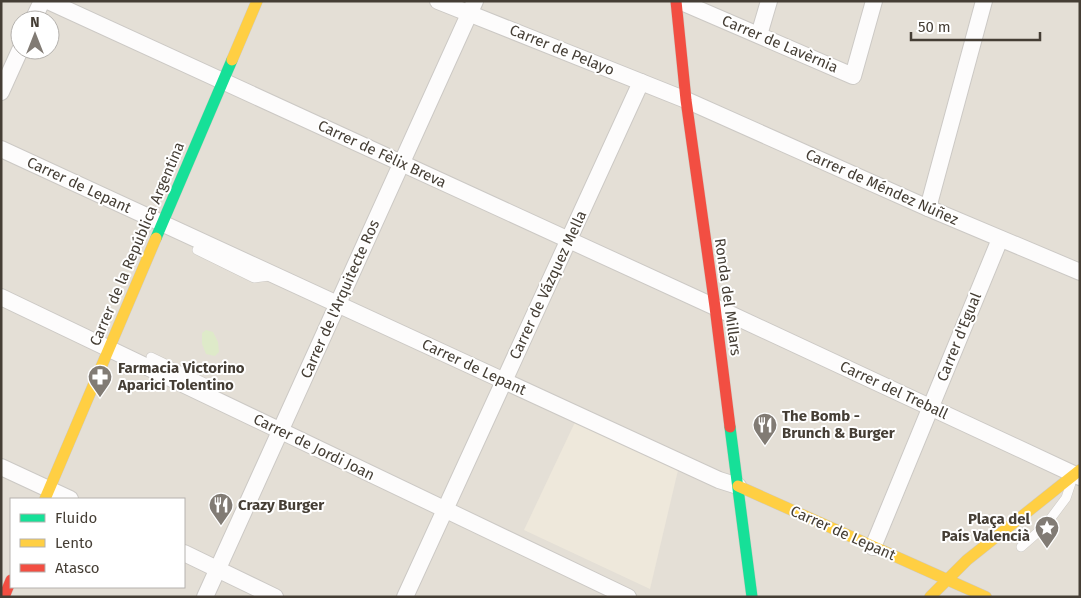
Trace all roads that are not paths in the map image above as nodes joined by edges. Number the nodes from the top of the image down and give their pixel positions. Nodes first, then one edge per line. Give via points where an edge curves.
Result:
1 (48, 1) edge
2 (257, 1) edge
3 (438, 1) edge
4 (678, 1) edge
5 (769, 1) edge
6 (874, 1) edge
7 (984, 1) edge
8 (473, 8) edge
9 (759, 35) junction
10 (15, 60) edge
11 (223, 81) junction
12 (641, 82) junction
13 (1, 92) edge
14 (686, 100) junction
15 (1, 149) edge
16 (402, 164) junction
17 (928, 208) junction
18 (162, 223) junction
19 (1000, 239) junction
20 (569, 240) junction
21 (197, 250) dead end
22 (1080, 272) edge
23 (274, 275) junction
24 (1, 297) edge
25 (338, 304) junction
26 (715, 307) junction
27 (109, 349) junction
28 (151, 357) dead end
29 (504, 381) junction
30 (215, 399) junction
31 (930, 407) junction
32 (281, 431) junction
33 (1, 466) edge
34 (1078, 474) edge
35 (738, 486) junction
36 (47, 494) edge
37 (65, 498) edge
38 (445, 509) junction
39 (873, 547) junction
40 (1021, 547) dead end
41 (185, 553) edge
42 (218, 569) junction
43 (948, 580) junction
44 (10, 582) edge
45 (4, 597) edge
46 (205, 597) edge
47 (275, 597) edge
48 (405, 597) edge
49 (628, 597) edge
50 (752, 597) edge
51 (930, 597) edge
52 (986, 597) edge

1 - 11 street, Carrer de Fèlix Breva
2 - 11 street, Carrer de la República Argentina
3 - 8 street, Carrer de Pelayo
4 - 9 street, Carrer de Lavèrnia
4 - 14 street, Ronda del Millars
5 - 9 street
6 - 9 street, Carrer de Lavèrnia via 853,76
7 - 17 street
8 - 12 street, Carrer de Pelayo
8 - 16 street, Carrer de l'Arquitecte Ros
10 - 13 street
11 - 16 street, Carrer de Fèlix Breva
11 - 18 street, Carrer de la República Argentina
12 - 14 street, Carrer de Pelayo
12 - 20 street, Carrer de Vázquez Mella
14 - 17 street, Carrer de Méndez Núñez
14 - 26 street, Ronda del Millars
15 - 18 street, Carrer de Lepant
16 - 20 street, Carrer de Fèlix Breva
16 - 25 street, Carrer de l'Arquitecte Ros
17 - 19 street, Carrer de Méndez Núñez
18 - 23 street, Carrer de Lepant
18 - 27 street, Carrer de la República Argentina
19 - 22 street, Carrer de Méndez Núñez
19 - 31 street, Carrer d'Egual
20 - 26 street, Carrer de Fèlix Breva
20 - 29 street, Carrer de Vázquez Mella
21 - 23 lane via 254,278
23 - 25 street, Carrer de Lepant
24 - 27 street, Carrer de Jordi Joan
25 - 29 street, Carrer de Lepant
25 - 32 street, Carrer de l'Arquitecte Ros
26 - 31 street, Carrer del Treball
26 - 35 street, Ronda del Millars
27 - 30 street, Carrer de Jordi Joan
27 - 36 street, Carrer de la República Argentina
28 - 30 lane via 209,385
29 - 35 street, Carrer de Lepant via 718,480
29 - 38 street, Carrer de Vázquez Mella
30 - 32 street, Carrer de Jordi Joan
31 - 34 street, Carrer del Treball
31 - 39 street, Carrer d'Egual
32 - 38 street, Carrer de Jordi Joan
32 - 42 street, Carrer de l'Arquitecte Ros
33 - 36 street
34 - 40 lane via 1066,498 1045,526
34 - 43 street via 967,560
35 - 39 street, Carrer de Lepant
35 - 50 street, Ronda del Millars
36 - 37 street
38 - 48 street, Carrer de Vázquez Mella
38 - 49 street, Carrer de Jordi Joan
39 - 43 street, Carrer de Lepant
41 - 42 street
42 - 46 street, Carrer de l'Arquitecte Ros
42 - 47 street
43 - 51 street
43 - 52 street, Carrer de Lepant
44 - 45 street

